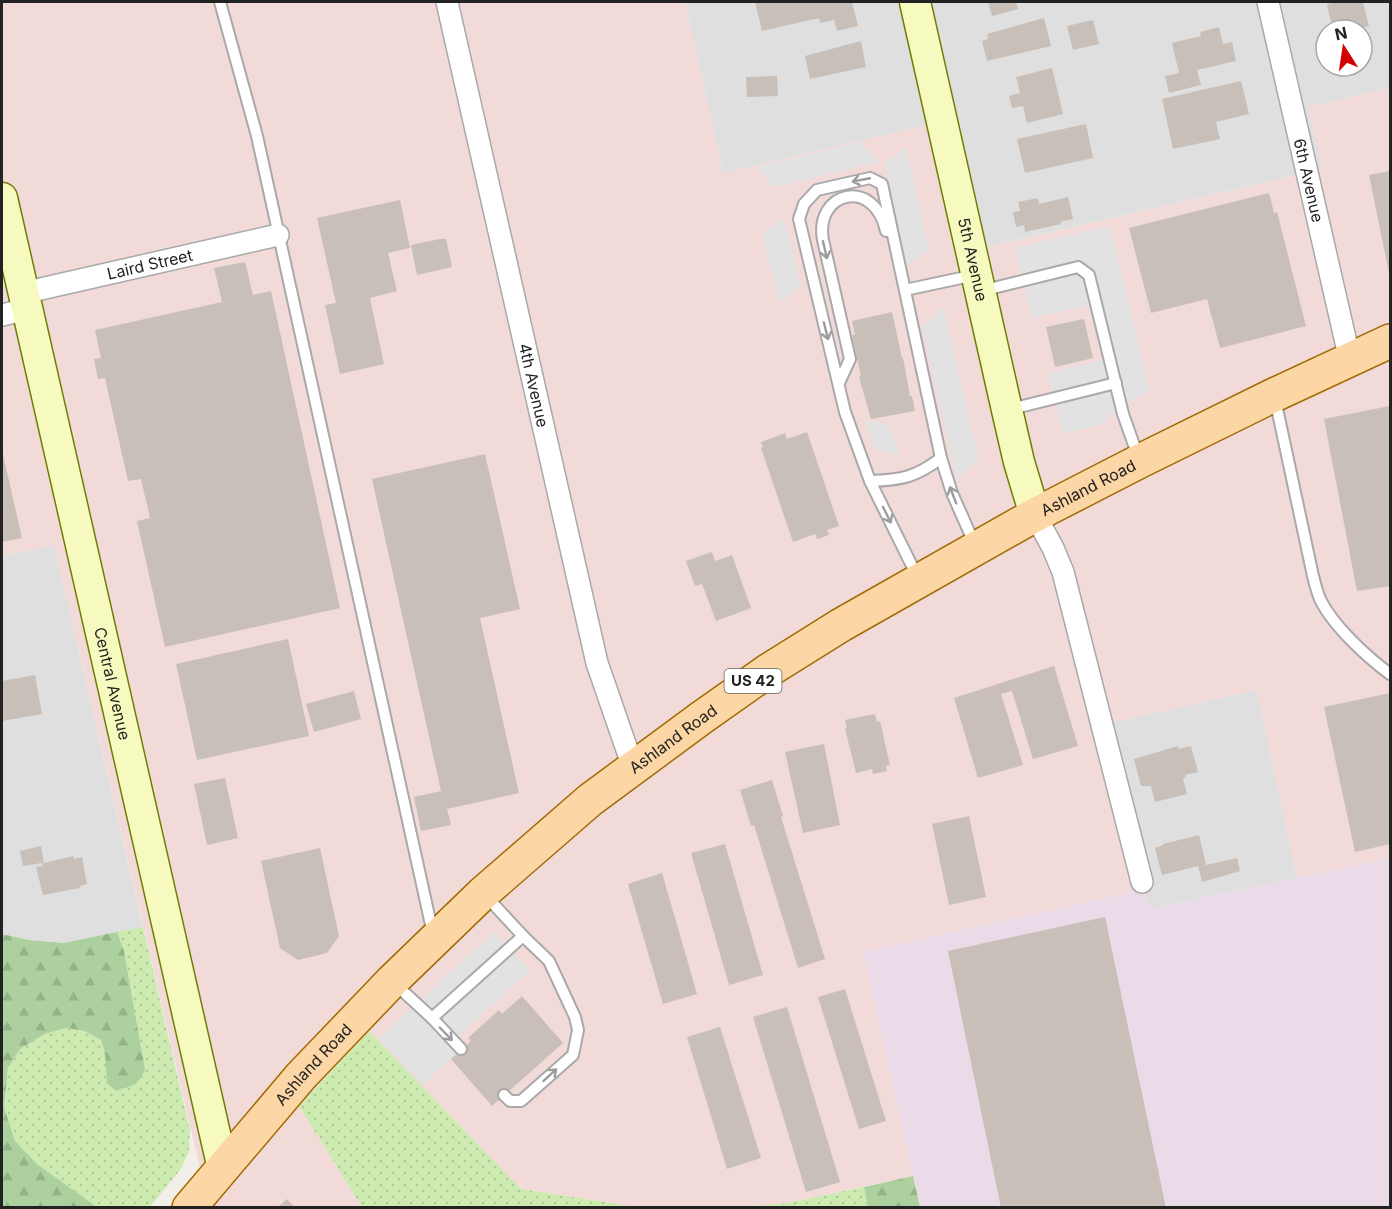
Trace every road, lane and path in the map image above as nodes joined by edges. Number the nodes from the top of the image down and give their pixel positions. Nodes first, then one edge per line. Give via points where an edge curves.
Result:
1 (220, 2) edge
2 (447, 2) edge
3 (915, 2) edge
4 (1268, 2) edge
5 (2, 198) edge
6 (278, 235) junction
7 (978, 283) junction
8 (905, 290) junction
9 (17, 306) edge
10 (1390, 341) edge
11 (918, 350) junction
12 (1350, 360) junction
13 (839, 382) junction
14 (1116, 384) junction
15 (1274, 395) junction
16 (1007, 410) junction
17 (941, 458) junction
18 (1140, 461) junction
19 (870, 481) junction
20 (1035, 515) junction
21 (976, 548) junction
22 (919, 580) junction
23 (1390, 674) edge
24 (633, 767) junction
25 (1142, 882) dead end
26 (483, 893) junction
27 (523, 936) junction
28 (434, 940) junction
29 (392, 981) junction
30 (432, 1018) junction
31 (461, 1049) dead end
32 (504, 1095) dead end
33 (223, 1169) junction
34 (189, 1208) edge

1 - 6 lane via 257,136
2 - 24 street, 4th Avenue via 597,663
3 - 7 street, 5th Avenue
4 - 12 street, 6th Avenue
5 - 9 street, Central Avenue
6 - 9 street, Laird Street
6 - 28 lane
7 - 8 lane
7 - 14 lane via 1078,267 1089,275
7 - 16 street, 5th Avenue
8 - 11 lane
8 -> 13 lane via 882,184 870,178 817,190 804,204 799,219
9 - 33 street, Central Avenue
10 - 12 main road, Ashland Road / US 42
11 -> 13 lane via 908,332 884,221 876,207 858,196 835,202 820,228 850,359
11 - 17 lane
12 - 15 main road, Ashland Road / US 42
13 - 19 lane via 845,412
14 - 16 lane
14 - 18 lane
15 - 18 main road, Ashland Road / US 42
15 - 23 lane via 1321,600 1341,629
16 - 20 street, 5th Avenue
17 - 19 lane via 910,478
21 -> 17 lane
18 - 20 main road, Ashland Road / US 42
19 -> 22 lane
20 - 21 main road, Ashland Road / US 42
20 - 25 street via 1063,572
21 - 22 main road, Ashland Road / US 42
22 - 24 main road, Ashland Road / US 42 via 770,670
24 - 26 main road, Ashland Road / US 42
26 - 27 lane
26 - 28 main road, Ashland Road / US 42
27 - 30 lane
32 -> 27 lane via 510,1101 521,1101 573,1055 578,1030 549,961
28 - 29 main road, Ashland Road / US 42
29 - 30 lane
29 - 33 main road, Ashland Road / US 42 via 301,1076
30 -> 31 lane
33 - 34 main road, Ashland Road / US 42

